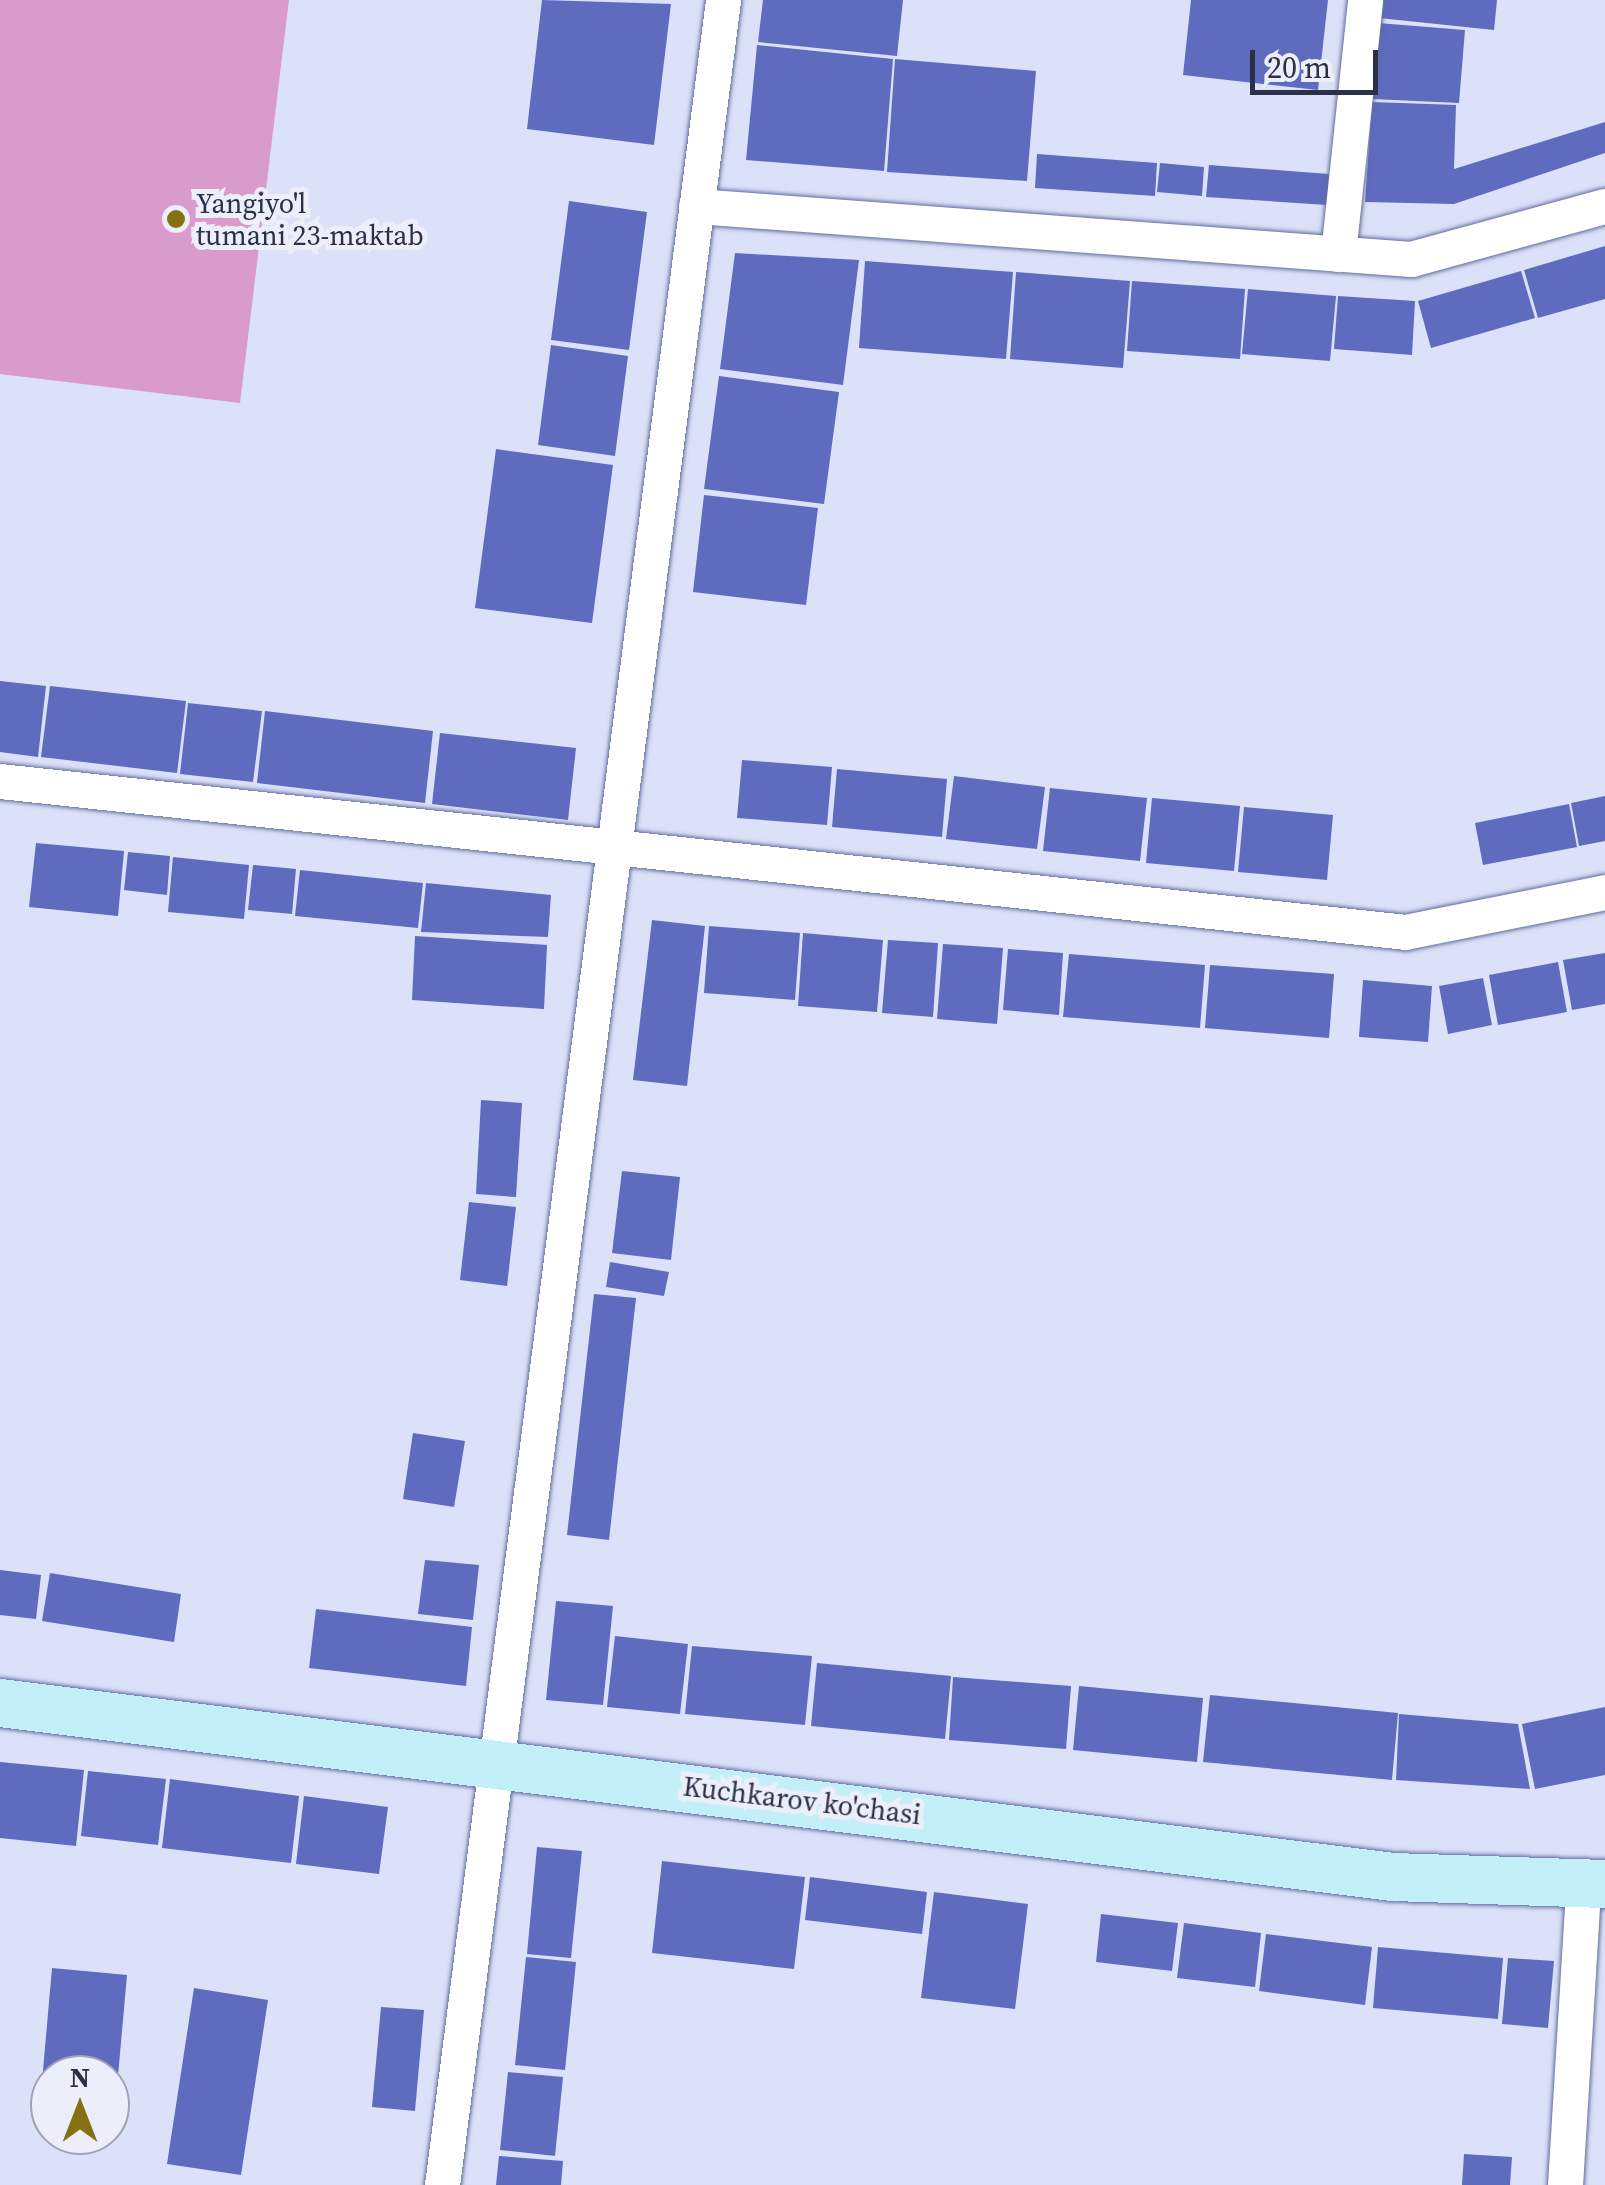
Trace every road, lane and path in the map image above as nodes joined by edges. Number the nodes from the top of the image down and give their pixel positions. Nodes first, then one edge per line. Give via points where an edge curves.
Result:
1 (723, 0) edge
2 (1365, 0) edge
3 (696, 206) junction
4 (1605, 206) edge
5 (1338, 254) junction
6 (0, 781) edge
7 (617, 850) junction
8 (1605, 892) edge
9 (0, 1703) edge
10 (490, 1760) junction
11 (1594, 1886) edge
12 (442, 2185) edge
13 (1565, 2185) edge

1 - 3 street
2 - 5 street
3 - 5 street
3 - 7 street
4 - 5 street via 1410,259
6 - 7 street
7 - 8 street via 1405,932
7 - 10 street
9 - 10 main road, Kuchkarov ko'chasi
10 - 11 main road, Kuchkarov ko'chasi via 1393,1878
10 - 12 street
11 - 13 street

